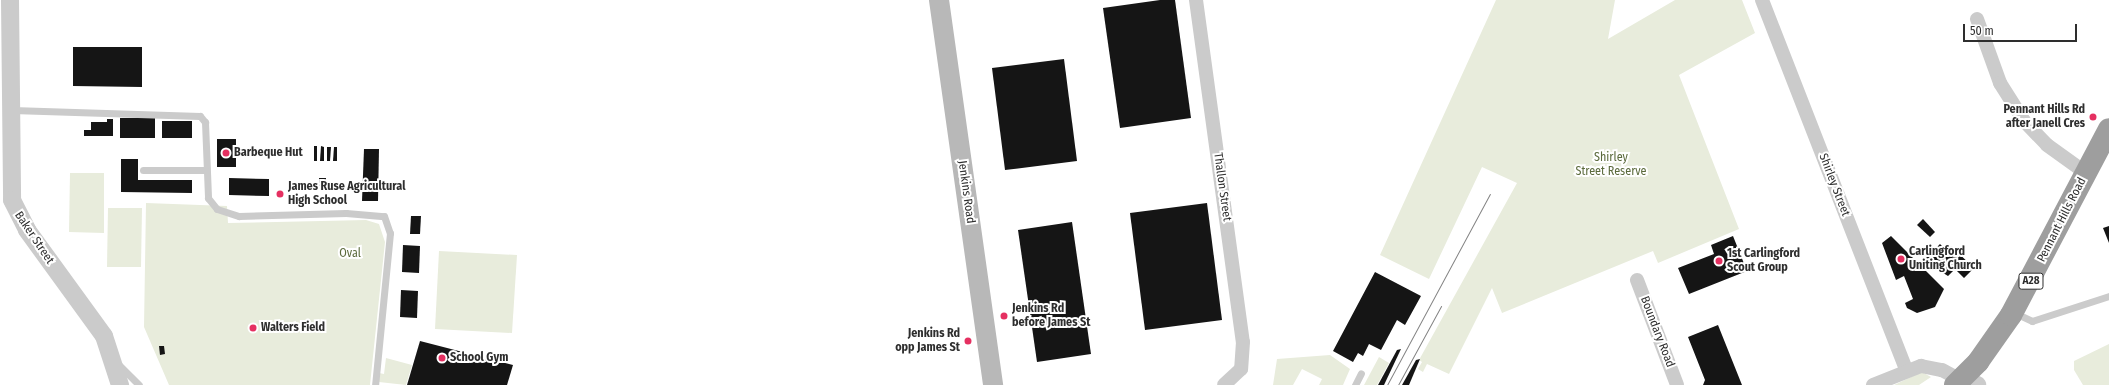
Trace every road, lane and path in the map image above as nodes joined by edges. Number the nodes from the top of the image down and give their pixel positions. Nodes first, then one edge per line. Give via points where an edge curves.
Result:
1 (10, 0) edge
2 (940, 0) edge
3 (1196, 0) edge
4 (1762, 0) edge
5 (1977, 19) dead end
6 (9, 110) junction
7 (2109, 129) edge
8 (143, 170) dead end
9 (205, 170) junction
10 (2086, 173) junction
11 (1637, 280) dead end
12 (2109, 296) edge
13 (2013, 312) junction
14 (115, 360) junction
15 (1907, 371) junction
16 (1361, 373) dead end
17 (1230, 382) edge
18 (1964, 383) edge
19 (120, 385) edge
20 (139, 385) edge
21 (375, 385) edge
22 (993, 385) edge
23 (1355, 385) edge
24 (1677, 385) edge
25 (1873, 385) edge

1 - 6 street, Baker Street
2 - 22 main road, Jenkins Road
3 - 17 street, Thallon Street via 1244,342
4 - 15 street, Shirley Street
5 - 10 street via 2000,83 2024,121 2047,145
6 - 9 lane via 200,116 205,122
6 - 14 street, Baker Street via 11,189 15,210 99,327
7 - 10 highway, Pennant Hills Road / A28
8 - 9 lane
9 - 21 lane via 208,198 217,209 230,216 375,213 388,220 390,233
10 - 13 highway, Pennant Hills Road / A28
11 - 24 street, Boundary Road
12 - 13 lane via 2032,321
13 - 18 highway, Pennant Hills Road / A28
14 - 19 street, Baker Street
14 - 20 lane
15 - 18 street via 1928,366
15 - 25 street
16 - 23 lane

